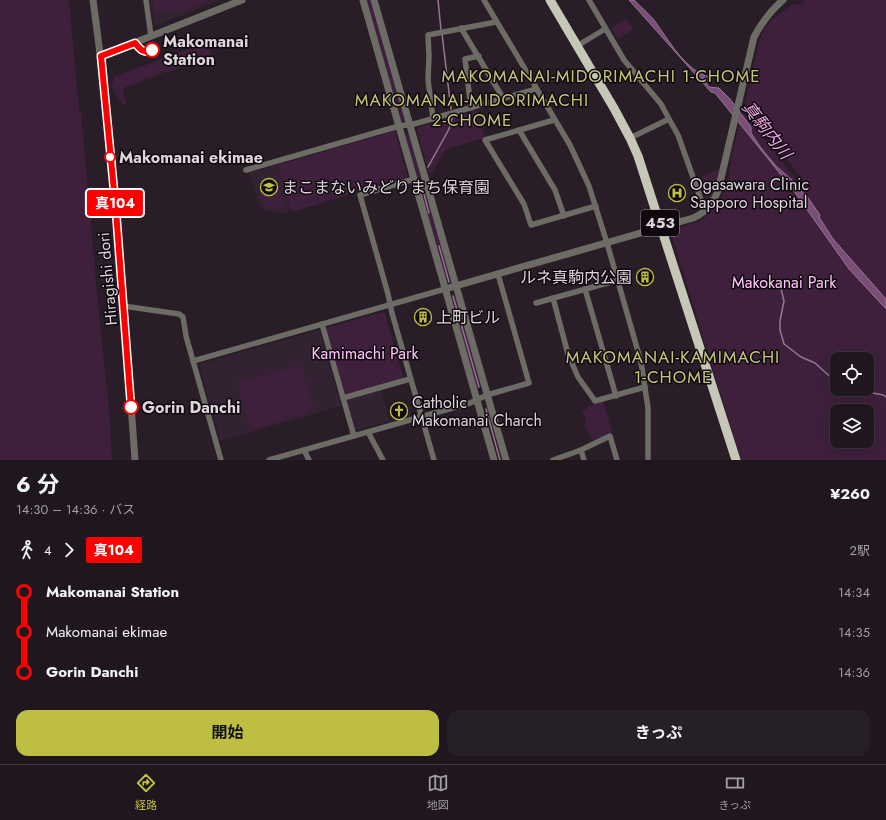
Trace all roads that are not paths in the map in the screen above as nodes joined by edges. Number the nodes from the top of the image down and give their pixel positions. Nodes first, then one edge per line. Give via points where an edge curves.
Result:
1 (93, 0) edge
2 (146, 0) edge
3 (242, 0) edge
4 (363, 0) edge
5 (374, 0) edge
6 (484, 0) edge
7 (550, 0) edge
8 (589, 0) edge
9 (783, 0) edge
10 (496, 22) junction
11 (461, 28) junction
12 (605, 29) junction
13 (151, 36) junction
14 (577, 46) junction
15 (101, 56) junction
16 (479, 56) junction
17 (536, 89) junction
18 (503, 98) junction
19 (471, 108) junction
20 (433, 118) junction
21 (670, 119) junction
22 (554, 120) junction
23 (410, 125) junction
24 (399, 126) junction
25 (519, 130) junction
26 (630, 138) junction
27 (246, 170) dead end
28 (414, 179) junction
29 (596, 206) junction
30 (705, 211) junction
31 (564, 216) junction
32 (661, 228) junction
33 (607, 243) junction
34 (498, 274) junction
35 (618, 280) junction
36 (456, 286) junction
37 (585, 289) junction
38 (446, 290) junction
39 (553, 298) junction
40 (536, 303) dead end
41 (390, 305) junction
42 (123, 306) junction
43 (322, 324) junction
44 (193, 361) junction
45 (410, 379) junction
46 (646, 387) junction
47 (488, 395) junction
48 (616, 396) junction
49 (343, 398) junction
50 (478, 400) junction
51 (421, 416) junction
52 (368, 432) junction
53 (354, 436) junction
54 (304, 450) junction
55 (581, 450) junction
56 (278, 459) edge
57 (135, 460) edge
58 (221, 460) edge
59 (268, 460) edge
60 (309, 460) edge
61 (383, 460) edge
62 (434, 460) edge
63 (494, 460) edge
64 (506, 460) edge
65 (553, 460) edge
66 (584, 460) edge
67 (617, 460) edge
68 (648, 460) edge
69 (736, 460) edge

1 - 15 street, Hiragishi dori
2 - 13 street
3 - 13 street
4 - 24 street
5 - 23 street
6 - 10 street
7 - 14 highway, 453
8 - 12 street
9 - 30 street via 767,15 754,37 718,191
10 - 11 street
10 - 17 street
11 - 16 street
11 - 20 street via 428,35 428,80
12 - 14 street
12 - 21 street via 624,60 661,104
13 - 15 street
14 - 26 highway, 453
15 - 42 street, Hiragishi dori
16 - 18 street
16 - 19 street via 465,60
17 - 18 street
17 - 22 street
18 - 19 street
19 - 20 street
20 - 23 street
21 - 26 street
21 - 30 street
22 - 25 street
22 - 29 street via 579,163
23 - 24 street
23 - 36 street
24 - 27 street
24 - 28 street
25 - 31 street via 555,190
25 - 31 street via 485,140 524,204 532,225
26 - 32 highway, 453
28 - 38 street
28 - 41 street via 360,195
29 - 31 street
29 - 33 street
30 - 32 street via 693,218
32 - 33 street
32 - 69 highway, 453
33 - 34 street
33 - 35 street
34 - 36 street
34 - 47 street via 529,383
35 - 37 street
35 - 46 street
36 - 38 street
36 - 47 street
37 - 39 street
37 - 48 street
38 - 41 street
38 - 50 street
39 - 40 street
39 - 48 street via 568,354 578,376 595,401
41 - 43 street
41 - 45 street
42 - 44 street via 181,315
42 - 57 street, Hiragishi dori
43 - 44 street
43 - 49 street
44 - 58 street
45 - 49 street
45 - 51 street
46 - 48 street
46 - 68 street
47 - 50 street
47 - 64 street
49 - 53 street
50 - 51 street
50 - 63 street
51 - 52 street
51 - 62 street
52 - 53 street
52 - 61 street
53 - 54 street
54 - 56 street
54 - 60 street
55 - 65 street
55 - 66 street
55 - 67 street via 610,436
56 - 59 street

